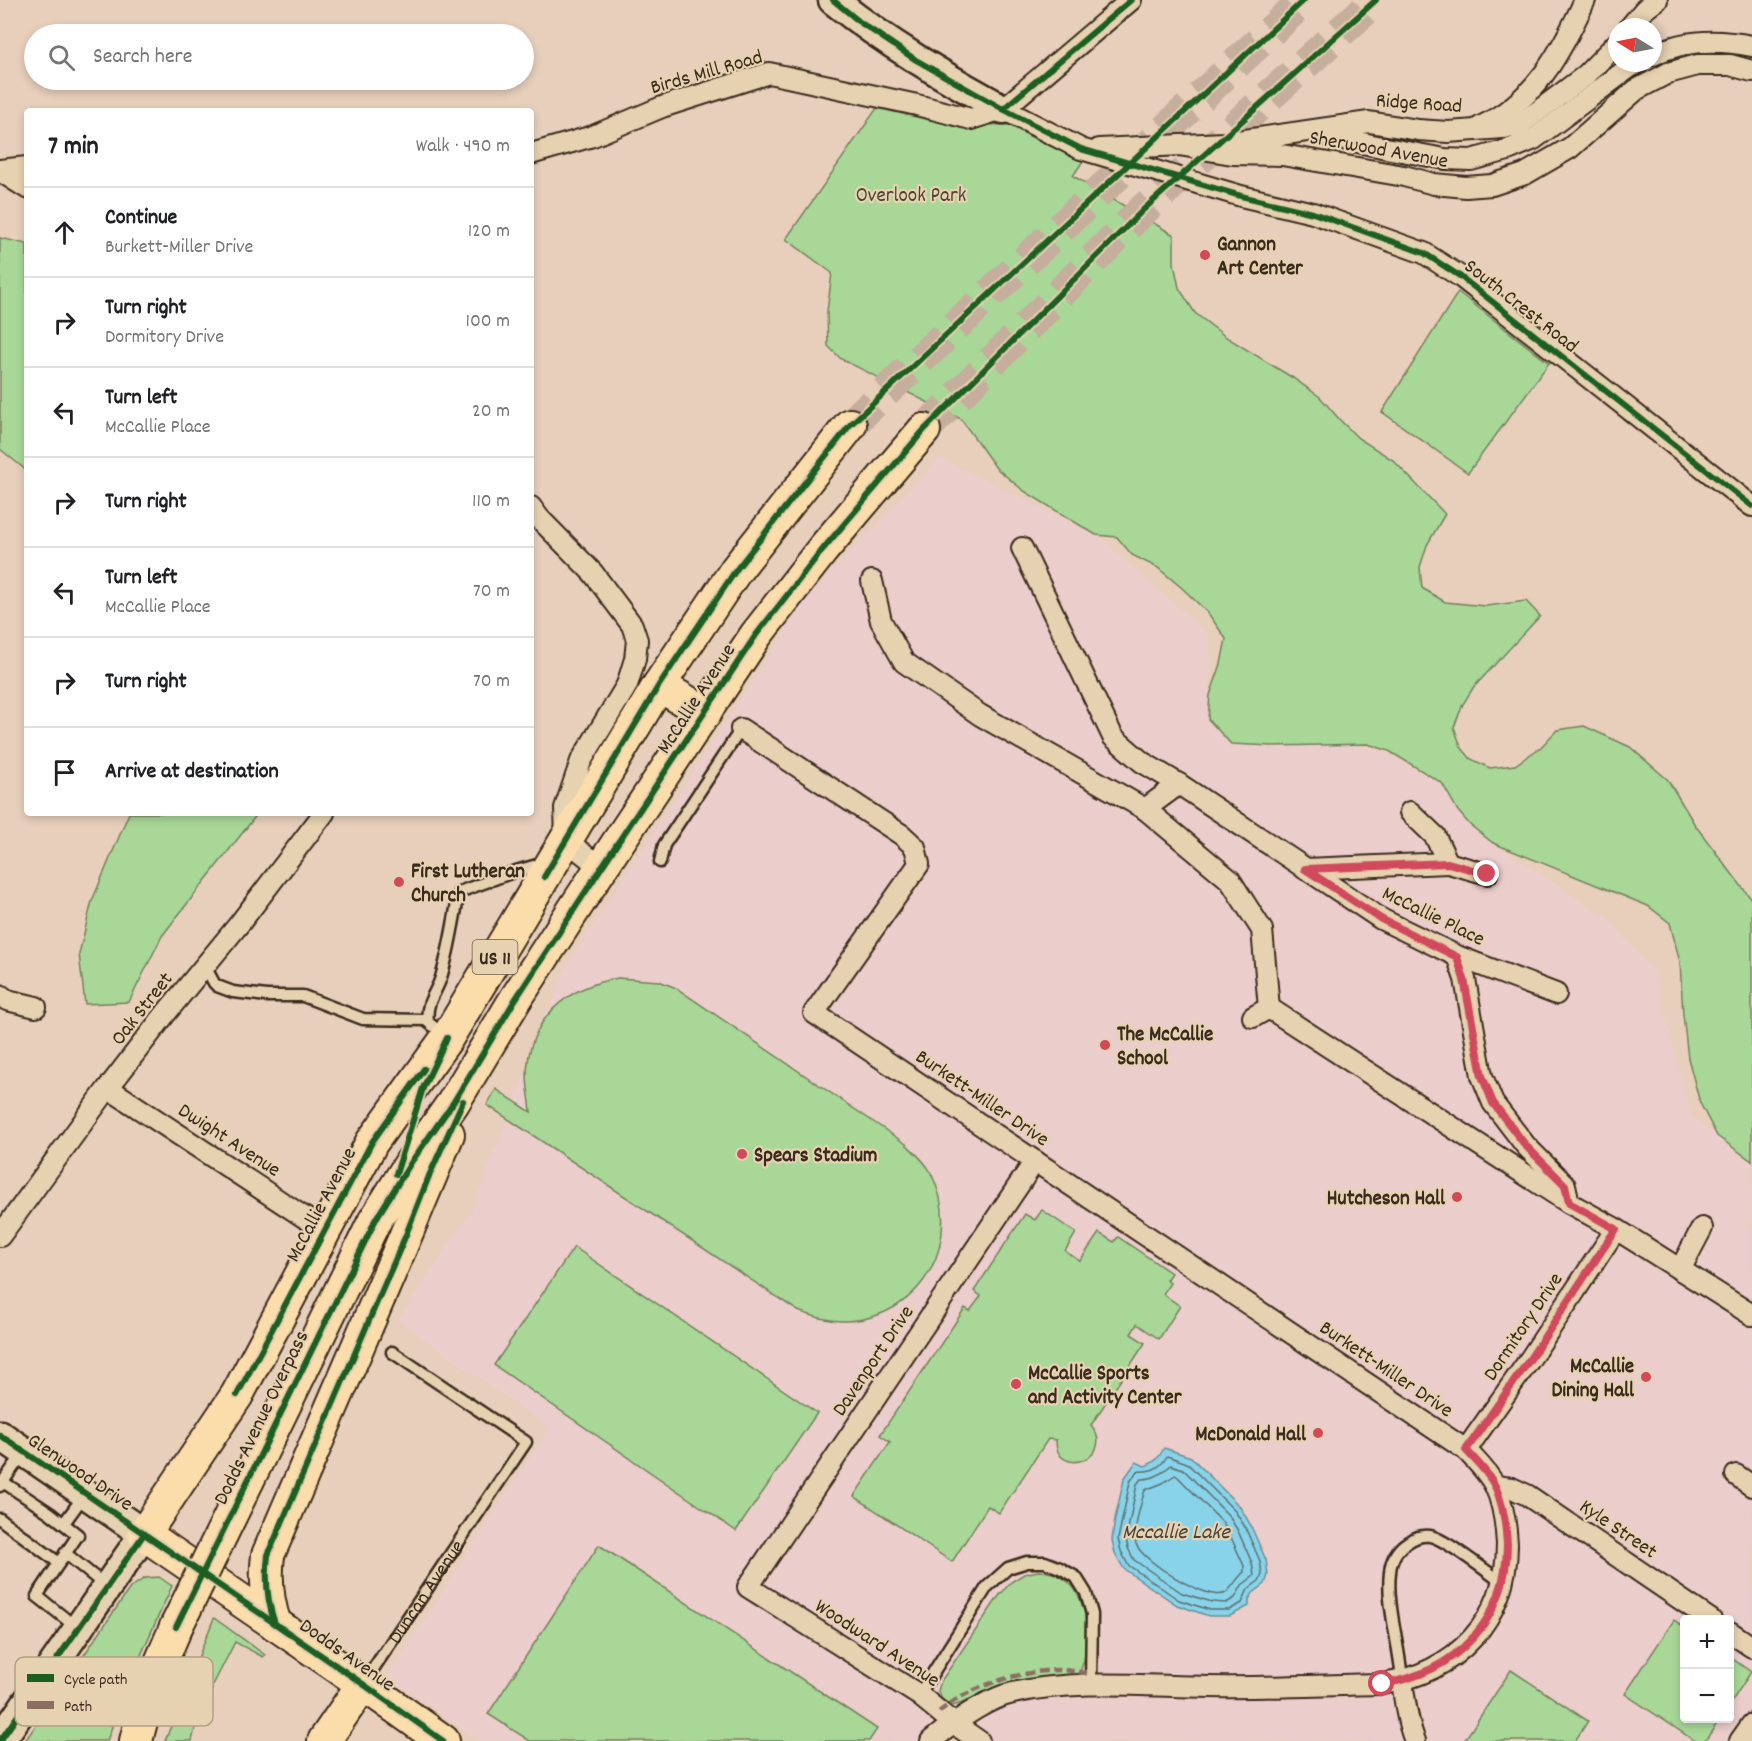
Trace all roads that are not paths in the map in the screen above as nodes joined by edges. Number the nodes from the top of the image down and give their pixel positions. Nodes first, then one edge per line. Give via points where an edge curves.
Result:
1 (833, 0) edge
2 (1131, 0) edge
3 (1585, 0) edge
4 (1658, 0) edge
5 (1638, 18) edge
6 (1752, 46) edge
7 (1662, 50) edge
8 (1608, 52) edge
9 (1752, 71) edge
10 (1623, 72) edge
11 (1003, 109) junction
12 (1472, 130) junction
13 (1307, 131) junction
14 (1179, 145) junction
15 (1081, 149) junction
16 (534, 153) edge
17 (24, 167) edge
18 (0, 171) edge
19 (24, 186) edge
20 (850, 425) tunnel mouth
21 (924, 430) tunnel mouth
22 (1752, 506) edge
23 (534, 511) edge
24 (1022, 548) dead end
25 (872, 581) dead end
26 (659, 685) junction
27 (705, 713) junction
28 (741, 729) joint
29 (1179, 784) junction
30 (1144, 809) junction
31 (1410, 812) dead end
32 (322, 816) edge
33 (560, 850) junction
34 (660, 862) dead end
35 (1448, 863) junction
36 (601, 868) junction
37 (1305, 869) junction
38 (1487, 874) dead end
39 (1457, 957) junction
40 (205, 966) junction
41 (1556, 994) dead end
42 (0, 995) edge
43 (515, 1000) junction
44 (36, 1007) dead end
45 (437, 1029) junction
46 (108, 1088) junction
47 (1035, 1161) junction
48 (1569, 1203) junction
49 (374, 1222) junction
50 (1702, 1228) dead end
51 (1616, 1229) junction
52 (325, 1231) junction
53 (0, 1236) edge
54 (1680, 1270) junction
55 (1752, 1315) edge
56 (392, 1352) dead end
57 (0, 1436) edge
58 (1466, 1450) junction
59 (24, 1452) junction
60 (2, 1484) edge
61 (1495, 1486) junction
62 (85, 1494) junction
63 (8, 1521) edge
64 (64, 1523) junction
65 (144, 1534) junction
66 (65, 1553) junction
67 (59, 1563) junction
68 (1503, 1583) junction
69 (107, 1587) junction
70 (748, 1587) joint
71 (1704, 1615) edge
72 (275, 1624) junction
73 (78, 1628) junction
74 (1734, 1635) edge
75 (1752, 1647) edge
76 (58, 1657) edge
77 (163, 1657) edge
78 (1402, 1681) junction
79 (363, 1684) junction
80 (1091, 1685) junction
81 (919, 1695) junction
82 (15, 1719) edge
83 (952, 1724) junction
84 (1752, 1724) edge
85 (128, 1726) edge
86 (140, 1726) edge
87 (0, 1741) edge
88 (119, 1741) edge
89 (136, 1741) edge
90 (324, 1741) edge
91 (442, 1741) edge
92 (931, 1741) edge
93 (979, 1741) edge
94 (1415, 1741) edge
95 (1740, 1741) edge

1 - 11 street via 916,60
2 - 11 street
3 - 12 street via 1539,82 1496,119
4 - 5 street
6 - 7 street via 1714,41 1685,43
8 - 12 street, Ridge Road via 1586,75 1516,127
9 - 14 street, Sherwood Avenue via 1730,65 1698,65 1668,73 1636,90 1570,148 1525,174 1492,185 1434,184 1282,155 1232,154
10 - 13 street, Sherwood Avenue via 1534,139 1471,160 1445,159
11 - 15 street, South Crest Road
11 - 16 street, Birds Mill Road via 971,119 769,73 662,106 593,136
12 - 13 street, Ridge Road via 1418,130 1369,122
13 - 14 street, Ridge Road
14 - 15 street, Ridge Road
15 - 22 street, South Crest Road via 1313,213 1424,253 1461,277
17 - 18 street
18 - 19 street
20 - 26 main road, McCallie Avenue / US 11 via 736,570
21 - 27 main road, McCallie Avenue / US 11 via 762,627
23 - 33 street via 593,573 632,625 637,640 627,685 581,761 565,808
24 - 29 street, McCallie Place via 1113,737 1142,762
25 - 30 street via 881,621 904,662 980,715
26 - 27 main road
26 - 33 main road, McCallie Avenue / US 11
27 - 36 main road, McCallie Avenue / US 11
28 - 34 lane via 664,845
28 - 47 street, Burkett-Miller Drive via 915,847 919,864 814,1012
29 - 30 street
29 - 37 street, McCallie Place
30 - 48 street via 1230,880 1262,930 1261,1013
31 - 35 street via 1435,836
32 - 40 street, Oak Street
33 - 36 street
33 - 45 main road, McCallie Avenue / US 11
33 - 45 lane via 459,891 441,978 428,1004
35 - 37 street
35 - 38 street
36 - 43 main road, McCallie Avenue / US 11
37 - 39 street, McCallie Place via 1381,919
39 - 41 street, McCallie Place
39 - 48 street via 1482,1076 1493,1103 1526,1146 1565,1185
40 - 45 lane via 217,986 233,992 303,996 363,1019
40 - 46 street, Oak Street
42 - 44 street
43 - 49 main road, Dodds Avenue Overpass
43 - 72 main road, US 11 via 452,1126 268,1556 266,1587
45 - 49 main road, Dodds Avenue Overpass via 395,1179
45 - 52 main road, McCallie Avenue / US 11
46 - 52 street, Dwight Avenue
46 - 53 street, Oak Street
47 - 58 street, Burkett-Miller Drive
47 - 70 street, Davenport Drive
48 - 51 street
49 - 77 main road, Dodds Avenue Overpass, bridge
50 - 54 street
51 - 54 street
51 - 58 street, Dormitory Drive
52 - 65 main road, McCallie Avenue / US 11 via 237,1395
54 - 55 street
56 - 79 lane, Duncan Avenue via 526,1442
57 - 59 street, Glenwood Drive
58 - 61 street, Burkett-Miller Drive
59 - 60 lane
59 - 62 street, Glenwood Drive
60 - 64 lane
61 - 68 street, Burkett-Miller Drive via 1506,1532
61 - 71 street, Kyle Street via 1527,1495
62 - 64 lane
62 - 65 street, Glenwood Drive
63 - 67 lane
64 - 66 lane via 78,1535
65 - 69 street
65 - 72 main road, Dodds Avenue
66 - 67 lane
66 - 69 lane
67 - 73 lane via 37,1596
68 - 78 street, Burkett-Miller Drive via 1483,1626 1467,1643 1450,1658
68 - 78 lane via 1430,1536 1416,1538 1398,1548 1390,1571
69 - 73 street
70 - 81 street, Woodward Avenue
72 - 79 main road, Dodds Avenue
73 - 76 street
74 - 75 street
78 - 80 street, Burkett-Miller Drive via 1212,1687
78 - 94 street
79 - 90 main road, Duncan Avenue
79 - 91 main road, Dodds Avenue
80 - 81 lane via 1092,1614 1086,1593 1076,1577 1060,1568 1045,1562 1027,1562 1008,1568 987,1587
80 - 83 street, Burkett-Miller Drive via 1011,1693
81 - 83 street, Woodward Avenue
82 - 87 street
83 - 92 street, Burkett-Miller Drive
83 - 93 street, Woodward Avenue
84 - 95 street
85 - 88 street
86 - 89 main road, Dodds Avenue Overpass

